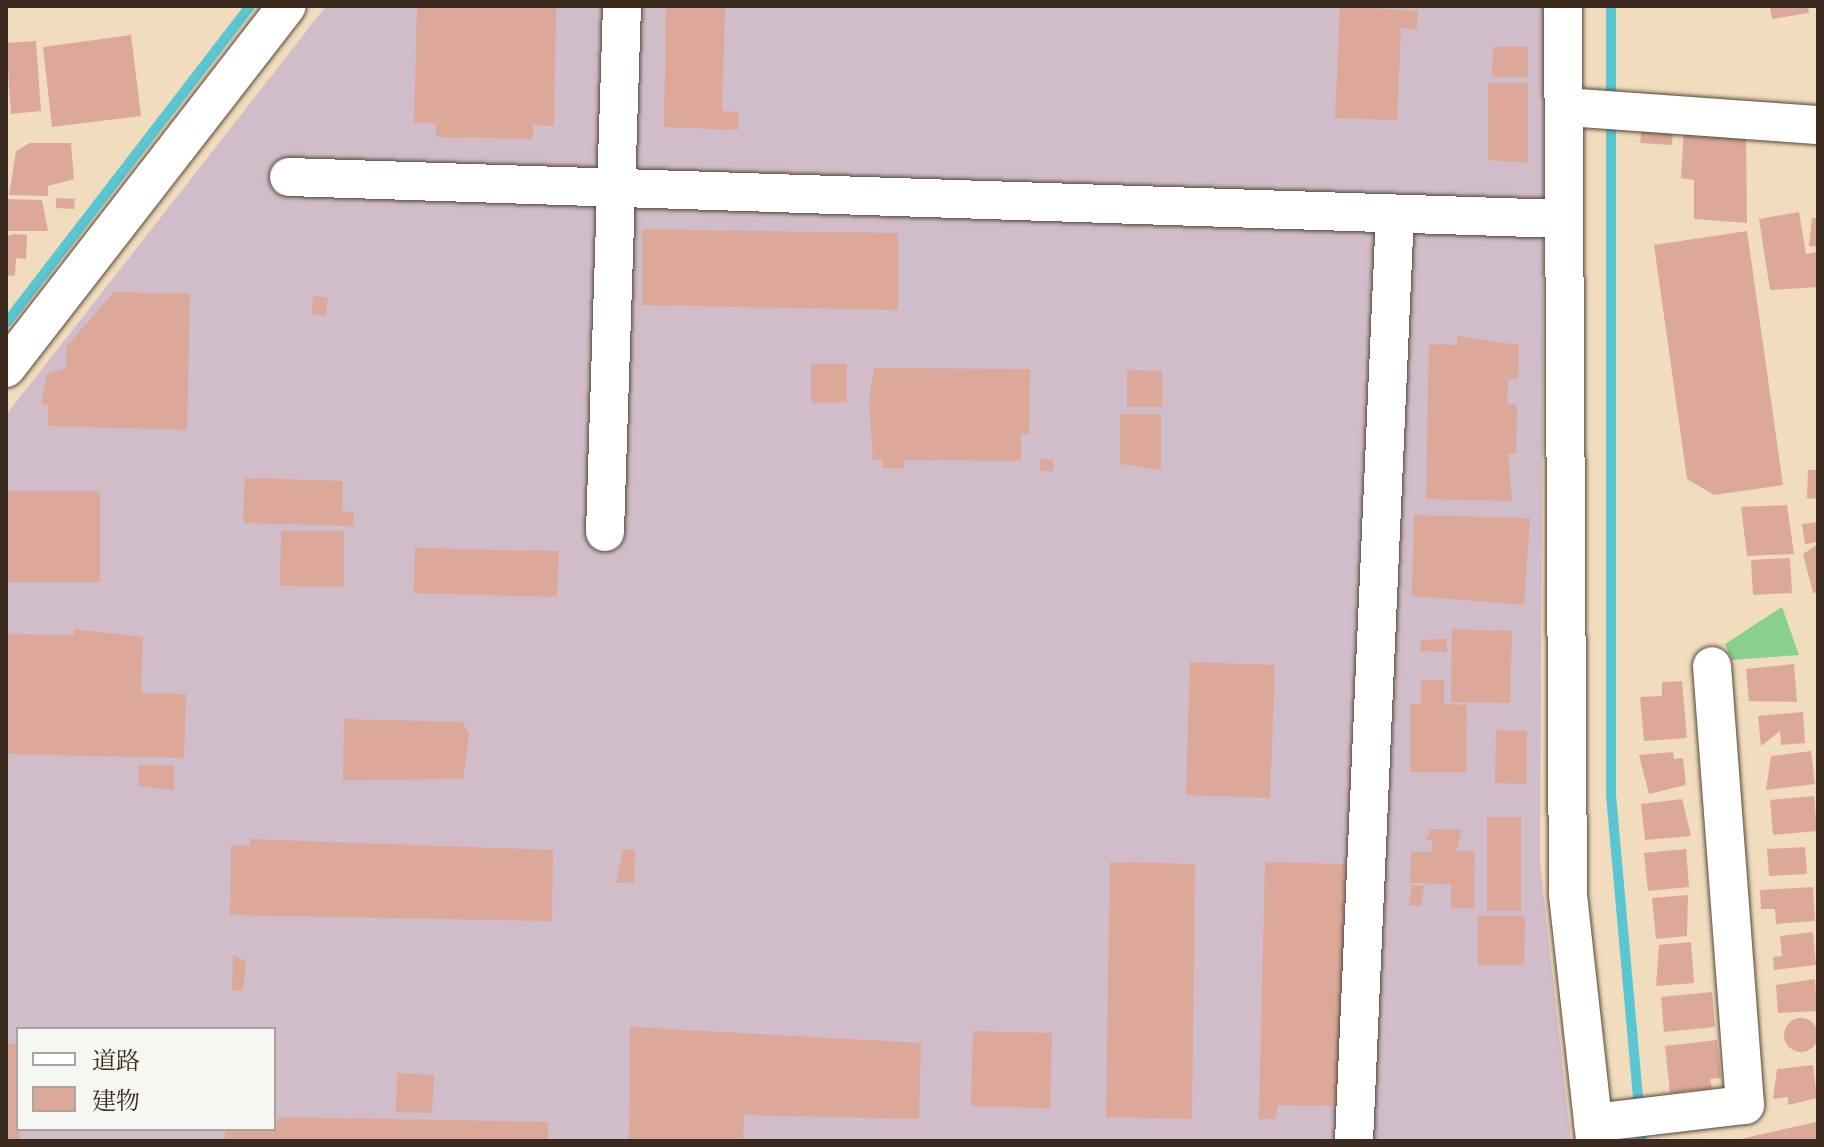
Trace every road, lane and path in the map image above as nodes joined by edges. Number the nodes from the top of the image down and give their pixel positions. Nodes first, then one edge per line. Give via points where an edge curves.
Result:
1 (287, 6) edge
2 (622, 6) edge
3 (1563, 6) edge
4 (1566, 107) junction
5 (1818, 125) edge
6 (289, 177) dead end
7 (616, 189) junction
8 (1395, 214) junction
9 (1564, 219) junction
10 (6, 368) edge
11 (605, 532) dead end
12 (1712, 666) dead end
13 (1594, 1132) edge
14 (1354, 1141) edge

1 - 10 street
2 - 7 street
3 - 4 street
4 - 5 street
4 - 9 street
6 - 7 street
7 - 8 street
7 - 11 street
8 - 9 street
8 - 14 street
9 - 13 street via 1568,895
12 - 13 street via 1745,1105

